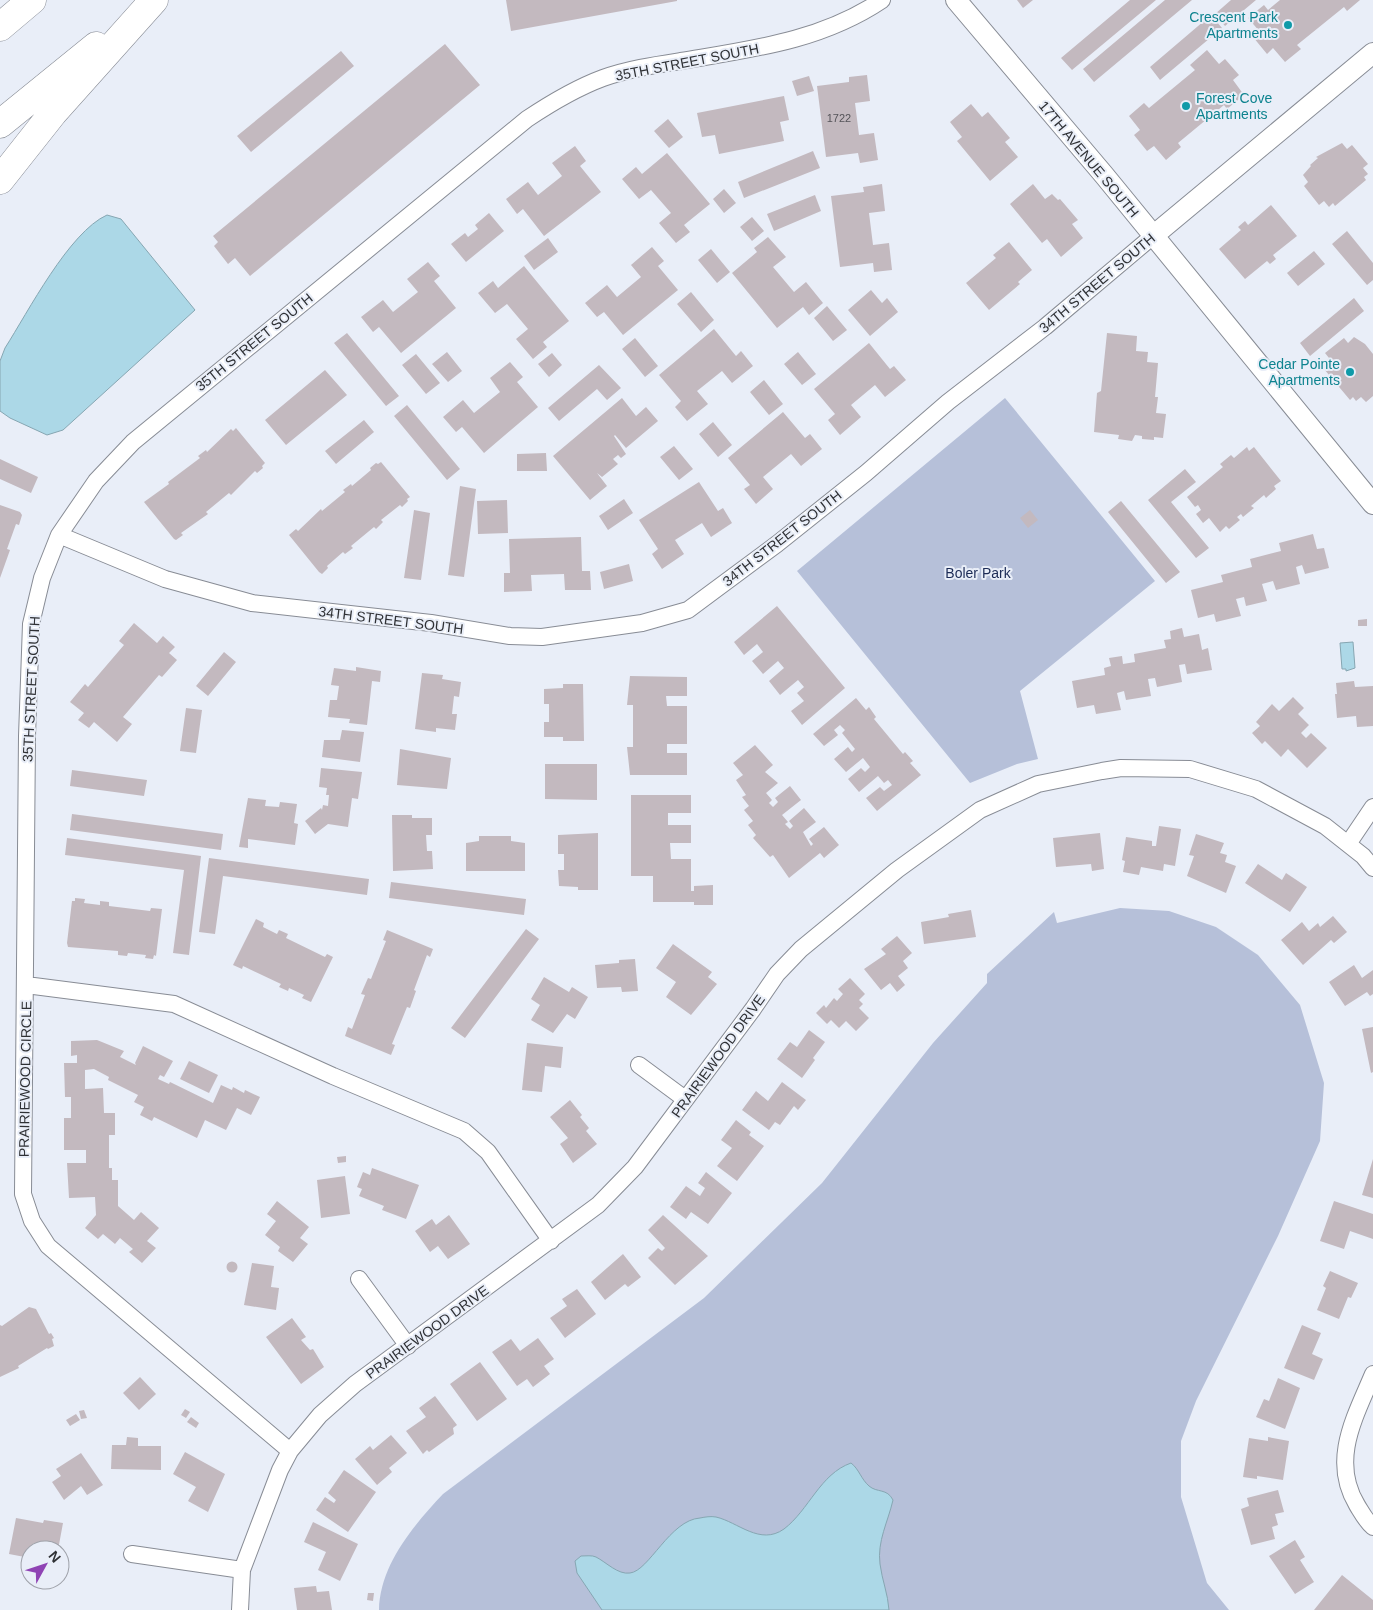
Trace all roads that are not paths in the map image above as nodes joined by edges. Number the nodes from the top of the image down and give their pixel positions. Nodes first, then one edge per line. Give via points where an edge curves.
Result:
1 (32, 0) edge
2 (153, 0) edge
3 (882, 0) edge
4 (956, 0) edge
5 (0, 27) edge
6 (1373, 53) edge
7 (0, 124) edge
8 (0, 180) edge
9 (1153, 236) junction
10 (1373, 504) edge
11 (59, 536) junction
12 (1373, 807) edge
13 (1348, 844) junction
14 (1373, 868) edge
15 (26, 986) junction
16 (639, 1065) dead end
17 (685, 1099) junction
18 (551, 1241) junction
19 (359, 1279) dead end
20 (408, 1346) junction
21 (1373, 1374) edge
22 (290, 1451) junction
23 (1373, 1527) edge
24 (132, 1554) dead end
25 (242, 1570) junction
26 (240, 1610) edge

1 - 5 highway
2 - 7 highway
2 - 8 highway via 53,113
3 - 11 street, 35TH STREET SOUTH via 843,22 797,40 655,65 611,76 558,98 526,119 139,437 96,481
4 - 9 street, 17TH AVENUE SOUTH
6 - 9 street, 34TH STREET SOUTH
9 - 10 street, 17TH AVENUE SOUTH
9 - 11 street, 34TH STREET SOUTH via 777,544 688,610 650,621 523,637 252,603 165,579
11 - 15 street, 35TH STREET SOUTH via 42,578 31,624
12 - 13 street
13 - 14 street, PRAIRIEWOOD DRIVE
13 - 17 street, PRAIRIEWOOD DRIVE via 1325,826 1256,789 1190,769 1121,768 1038,784 980,810 897,870 801,949 777,974
15 - 18 street, PRAIRIEWOOD CIRCLE via 174,1004 464,1131 488,1152
15 - 22 street, PRAIRIEWOOD CIRCLE via 24,1194 32,1221 48,1246
16 - 17 street
17 - 18 street, PRAIRIEWOOD DRIVE via 635,1167 598,1205
18 - 20 street, PRAIRIEWOOD DRIVE
19 - 20 street
20 - 22 street, PRAIRIEWOOD DRIVE via 348,1390 320,1415
21 - 23 street via 1349,1431 1344,1459 1349,1492
22 - 25 street, PRAIRIEWOOD DRIVE via 258,1523
24 - 25 street
25 - 26 street, PRAIRIEWOOD DRIVE

